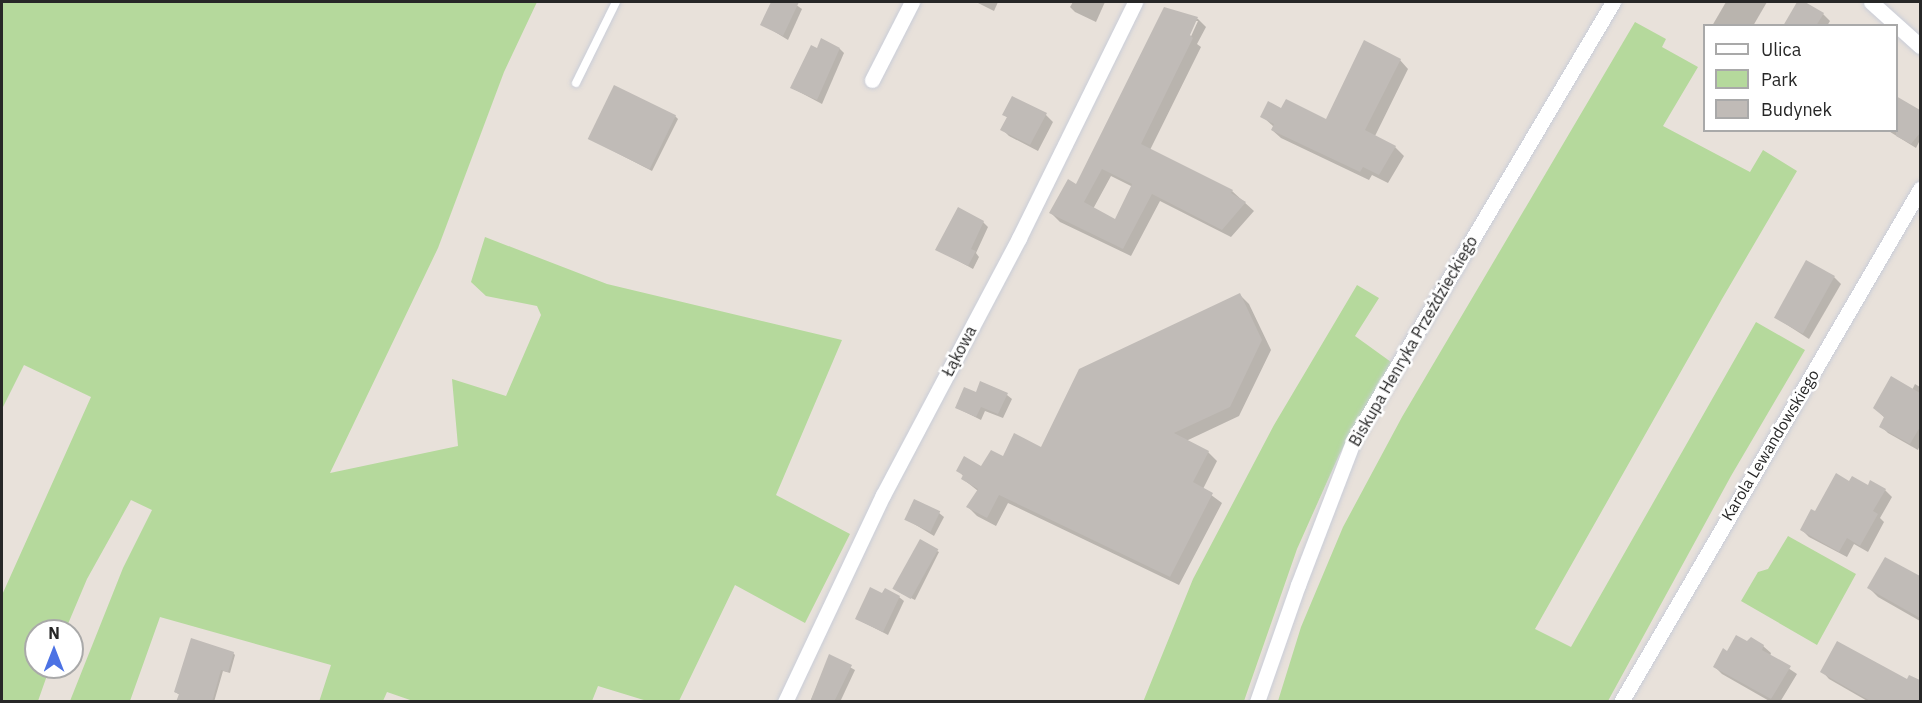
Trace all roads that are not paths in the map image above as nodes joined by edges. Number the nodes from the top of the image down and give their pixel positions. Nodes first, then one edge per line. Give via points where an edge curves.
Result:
1 (616, 2) edge
2 (912, 2) edge
3 (1136, 2) edge
4 (1613, 2) edge
5 (1871, 2) edge
6 (1896, 24) edge
7 (1898, 26) edge
8 (1920, 46) edge
9 (872, 81) dead end
10 (576, 83) dead end
11 (1920, 189) edge
12 (785, 702) edge
13 (1257, 702) edge
14 (1621, 702) edge

1 - 10 lane
2 - 9 street
3 - 12 street, Łąkowa via 1019,238 883,495
4 - 13 street, Biskupa Henryka Przeździeckiego via 1354,439
5 - 6 street
7 - 8 street
11 - 14 street, Karola Lewandowskiego

